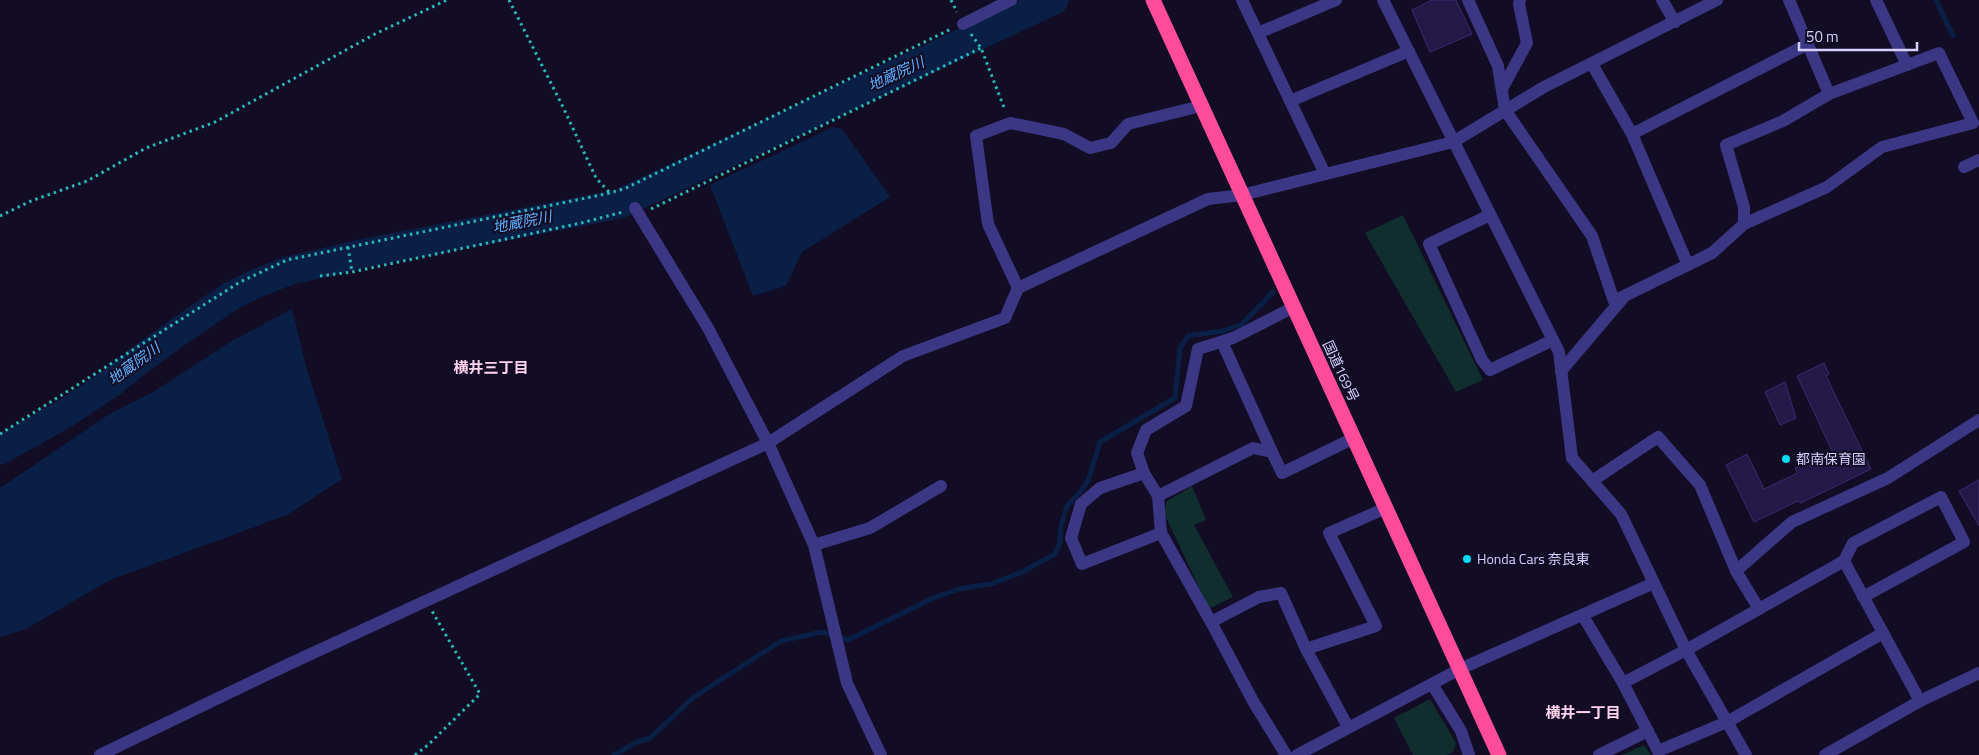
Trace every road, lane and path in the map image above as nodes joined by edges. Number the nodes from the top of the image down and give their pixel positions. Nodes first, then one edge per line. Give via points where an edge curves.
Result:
1 (447, 0) edge
2 (510, 0) edge
3 (951, 0) edge
4 (1011, 0) edge
5 (1153, 0) edge
6 (1242, 0) edge
7 (1383, 0) edge
8 (1468, 0) edge
9 (1520, 0) edge
10 (1662, 0) edge
11 (1717, 0) edge
12 (1788, 0) edge
13 (1876, 0) edge
14 (1333, 1) edge
15 (1675, 22) junction
16 (962, 24) junction
17 (1258, 33) junction
18 (1808, 44) junction
19 (981, 48) junction
20 (1408, 51) junction
21 (1592, 64) junction
22 (1907, 65) junction
23 (1503, 87) junction
24 (1829, 94) junction
25 (1290, 102) junction
26 (1201, 106) junction
27 (1505, 110) junction
28 (1010, 123) junction
29 (1632, 134) junction
30 (1453, 142) junction
31 (1979, 160) edge
32 (1964, 167) dead end
33 (1325, 174) junction
34 (626, 188) junction
35 (628, 192) dead end
36 (610, 193) junction
37 (1242, 195) junction
38 (637, 212) junction
39 (1490, 215) junction
40 (0, 216) edge
41 (1744, 224) junction
42 (348, 247) junction
43 (1688, 265) junction
44 (352, 270) junction
45 (320, 276) dead end
46 (1018, 288) junction
47 (1625, 296) junction
48 (1294, 307) junction
49 (1553, 340) junction
50 (1222, 342) junction
51 (1561, 371) junction
52 (1979, 420) edge
53 (0, 434) edge
54 (1354, 438) junction
55 (768, 443) junction
56 (1272, 452) junction
57 (1144, 473) junction
58 (1592, 481) junction
59 (941, 486) dead end
60 (1158, 496) junction
61 (1386, 508) junction
62 (1161, 533) junction
63 (814, 545) junction
64 (1844, 561) junction
65 (1736, 571) junction
66 (1654, 584) junction
67 (1863, 597) junction
68 (426, 601) junction
69 (1759, 609) junction
70 (1583, 616) junction
71 (1211, 622) junction
72 (1883, 633) junction
73 (1306, 649) junction
74 (1686, 650) junction
75 (1460, 669) junction
76 (1979, 673) edge
77 (1623, 683) junction
78 (1432, 684) junction
79 (1920, 702) junction
80 (1727, 722) junction
81 (1348, 727) junction
82 (1648, 731) junction
83 (1318, 750) edge
84 (100, 755) edge
85 (415, 755) edge
86 (881, 755) edge
87 (1286, 755) edge
88 (1297, 755) edge
89 (1469, 755) edge
90 (1500, 755) edge
91 (1599, 755) edge
92 (1746, 755) edge
93 (1825, 755) edge

1 - 40 path via 375,34 215,122 146,148 87,181
2 - 36 path via 596,178
3 - 16 path
4 - 16 street
5 - 26 highway, 国道169号
6 - 17 street
7 - 20 street
8 - 23 street via 1498,66
9 - 23 street via 1527,43
10 - 15 street
11 - 15 street
12 - 18 street
13 - 22 street
14 - 17 street
15 - 21 street
16 - 19 path
16 - 34 path
17 - 25 street
18 - 24 street
18 - 29 street
19 - 28 path
19 - 38 path
20 - 25 street
20 - 30 street
21 - 27 street
21 - 29 street
22 - 24 street
22 - 41 street via 1939,53 1973,123 1882,147 1826,187
23 - 27 street
24 - 41 street via 1783,121 1726,145 1744,207
25 - 33 street
26 - 28 street via 1128,124 1111,143 1090,148 1064,134
26 - 37 highway, 国道169号
27 - 30 street
27 - 47 street via 1592,236 1614,301
28 - 46 street via 976,136 988,224
29 - 43 street
30 - 33 street
30 - 39 street
31 - 32 street
33 - 37 street
34 - 35 path
34 - 36 path
36 - 42 path
37 - 46 street via 1208,199
37 - 48 highway, 国道169号
38 - 44 path
38 - 55 street via 708,328
39 - 49 street
39 - 49 street via 1429,244 1482,360 1490,370
41 - 43 street via 1712,253
42 - 44 path
42 - 53 path via 287,260 240,282
43 - 47 street
44 - 45 path
46 - 55 street via 1005,318 903,356
47 - 51 street
48 - 50 street
48 - 54 highway, 国道169号
49 - 51 street via 1559,352
50 - 56 street
50 - 57 street via 1198,350 1186,406 1146,430 1136,453
51 - 58 street via 1572,458
52 - 65 street via 1888,478 1792,522
54 - 56 street via 1282,473
54 - 61 highway, 国道169号
55 - 63 street
55 - 68 street
56 - 60 street via 1253,448
57 - 60 street
57 - 62 street via 1100,488 1081,504 1071,538 1082,564
58 - 65 street via 1658,437 1700,485
58 - 66 street via 1621,514
59 - 63 street via 870,528
60 - 62 street
61 - 73 street via 1329,533 1376,626
61 - 75 highway, 国道169号
62 - 71 street
63 - 86 street via 847,683
64 - 67 street
64 - 67 street via 1853,543 1941,498 1964,542
64 - 69 street
65 - 69 street
66 - 70 street
66 - 74 street
67 - 72 street
68 - 84 street
68 - 85 path via 480,694
69 - 74 street
70 - 75 street
70 - 77 street
71 - 73 street via 1259,597 1281,593
71 - 87 street
72 - 79 street
72 - 80 street
73 - 81 street
74 - 77 street
74 - 80 street
75 - 78 street
75 - 90 highway, 国道169号
76 - 79 street
77 - 82 street
78 - 81 street
78 - 89 street via 1461,731
79 - 93 street
80 - 82 street via 1658,751
80 - 92 street
81 - 83 street
82 - 91 street
83 - 88 street

